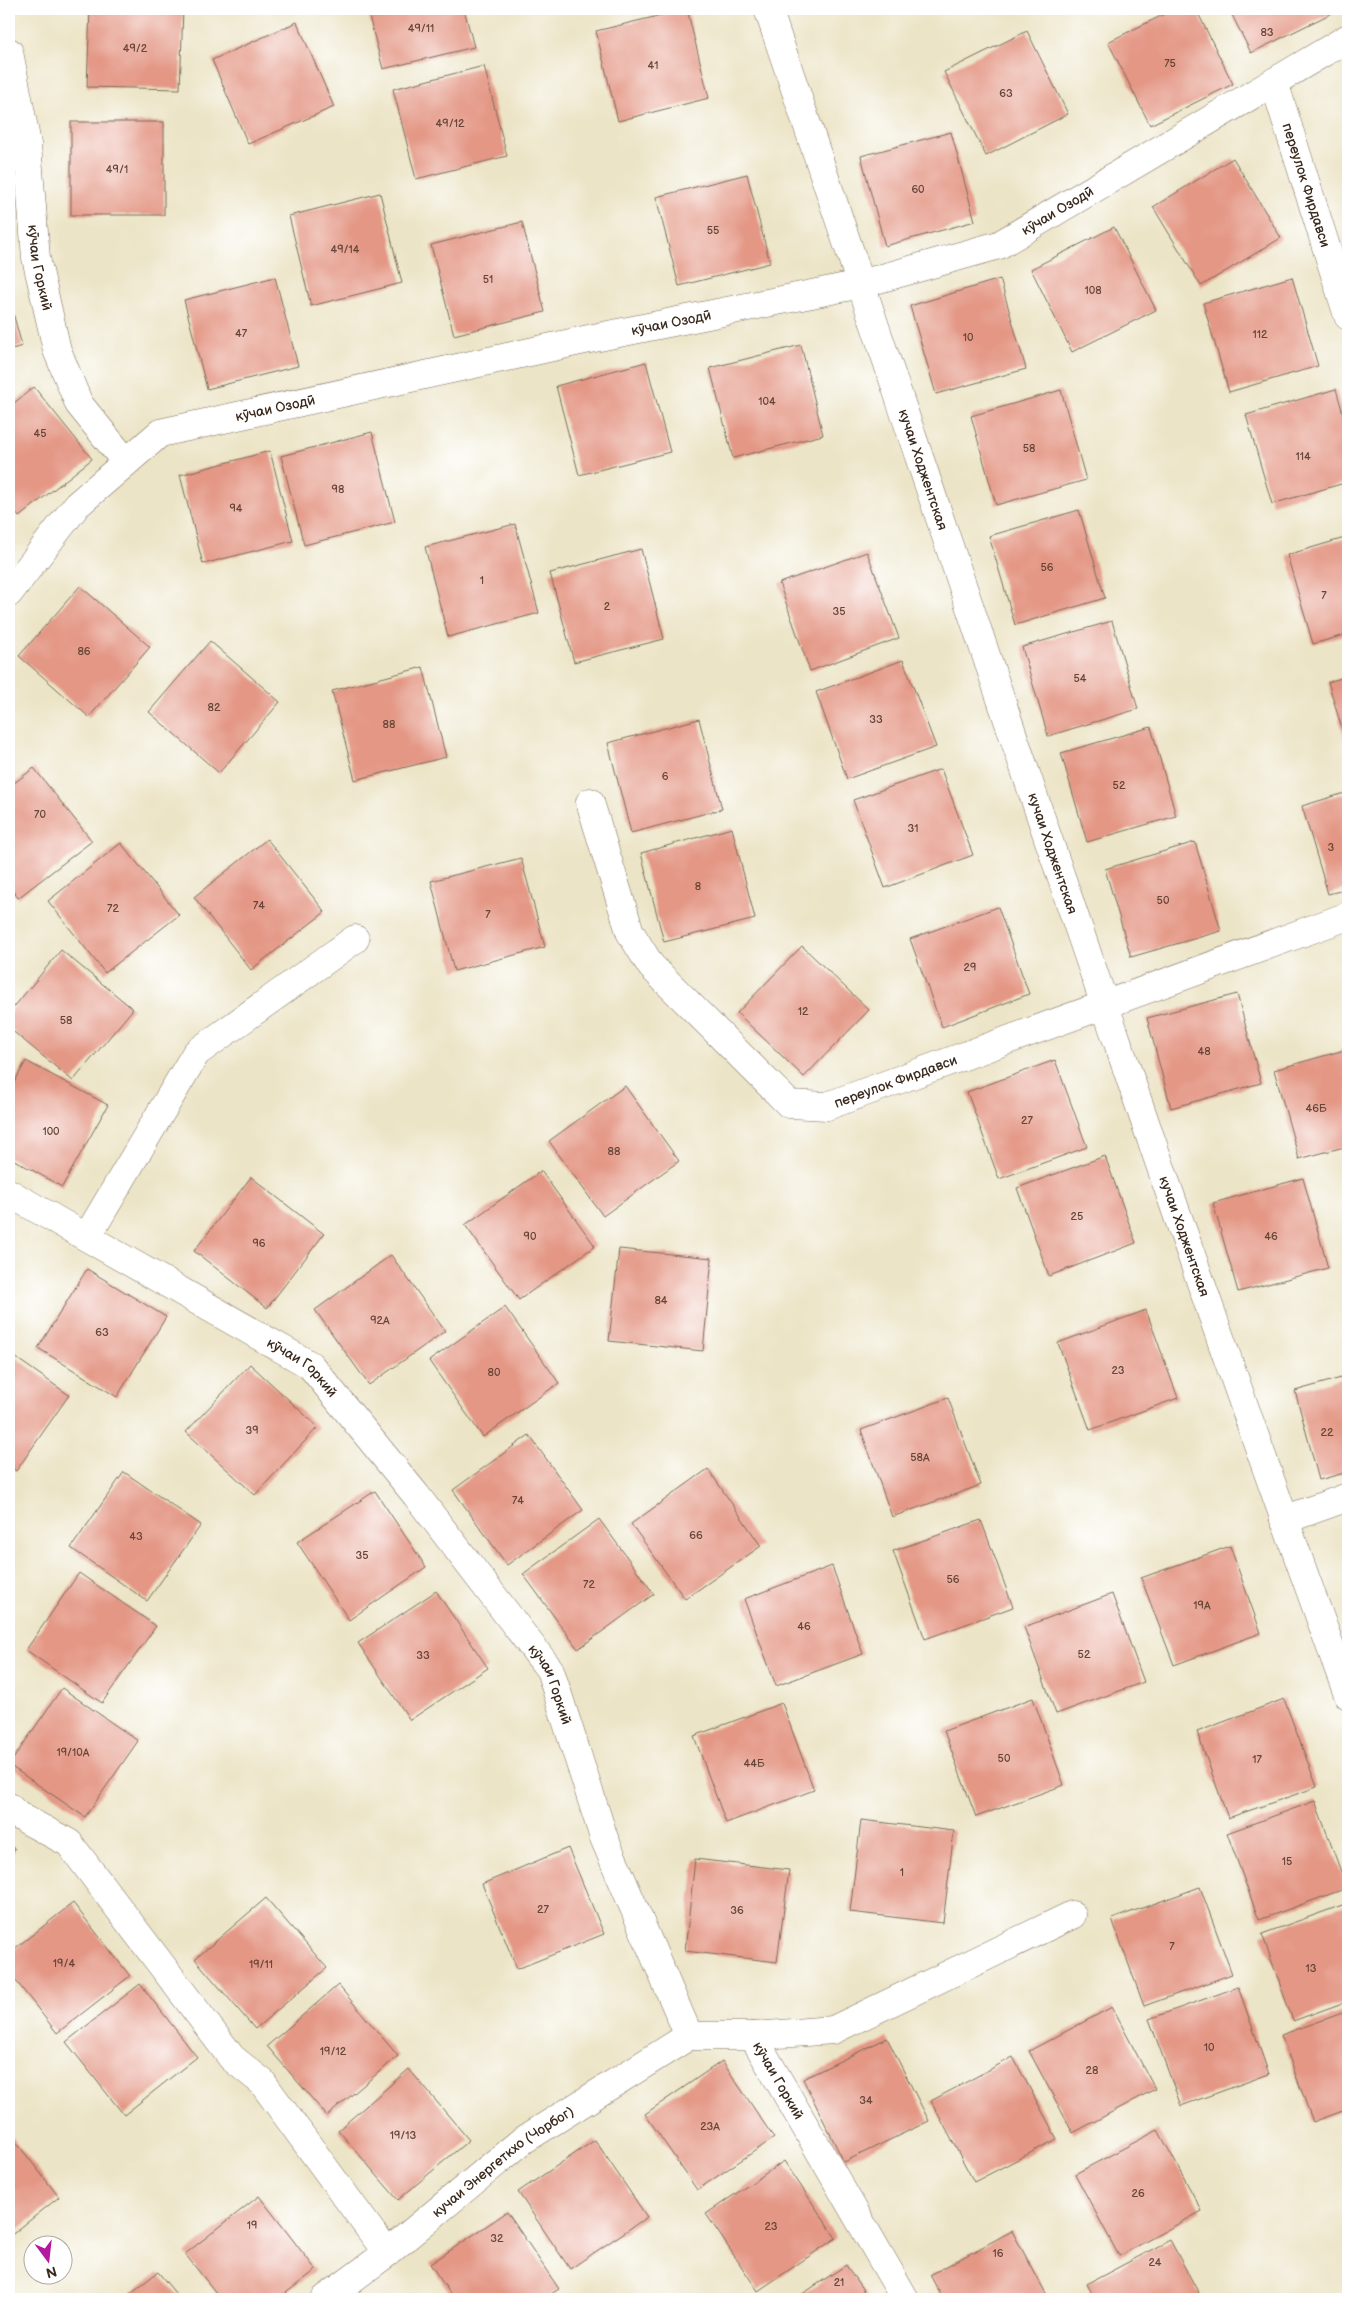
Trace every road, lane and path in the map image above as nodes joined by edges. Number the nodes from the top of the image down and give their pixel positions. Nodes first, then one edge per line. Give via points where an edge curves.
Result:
1 (768, 9) edge
2 (1348, 38) edge
3 (9, 52) edge
4 (1274, 82) junction
5 (862, 284) junction
6 (1348, 316) edge
7 (126, 462) junction
8 (9, 593) edge
9 (590, 802) dead end
10 (1348, 916) edge
11 (355, 939) dead end
12 (1105, 1006) junction
13 (9, 1193) edge
14 (87, 1237) junction
15 (1348, 1497) edge
16 (1284, 1520) junction
17 (1348, 1695) edge
18 (9, 1808) edge
19 (1072, 1915) dead end
20 (689, 2036) junction
21 (753, 2036) junction
22 (387, 2253) junction
23 (325, 2299) edge
24 (905, 2299) edge

1 - 5 street, кучаи Ходжентская
2 - 4 street, кӯчаи Озодӣ
3 - 7 street, кӯчаи Горкий via 27,144 36,258 56,350 79,404
4 - 5 street, кӯчаи Озодӣ via 999,245
4 - 6 street, переулок Фирдавси
5 - 7 street, кӯчаи Озодӣ via 580,341 160,433
5 - 12 street, кучаи Ходжентская
7 - 8 street, кӯчаи Озодӣ via 77,505
9 - 12 street, переулок Фирдавси via 630,932 651,966 789,1104 827,1106
10 - 12 street, переулок Фирдавси
11 - 14 street via 196,1053
12 - 16 street, кучаи Ходжентская
13 - 14 street, кӯчаи Горкий
14 - 20 street, кӯчаи Горкий via 310,1365 416,1495 550,1670 604,1838
15 - 16 street
16 - 17 street, кучаи Ходжентская
18 - 22 street via 69,1843 232,2058 262,2082
19 - 21 street via 832,2030
20 - 21 street, кӯчаи Горкий
20 - 22 street, кучаи Энергеткхо (Чорбог) via 522,2141
21 - 24 street, кӯчаи Горкий
22 - 23 street, кучаи Энергеткхо (Чорбог)

